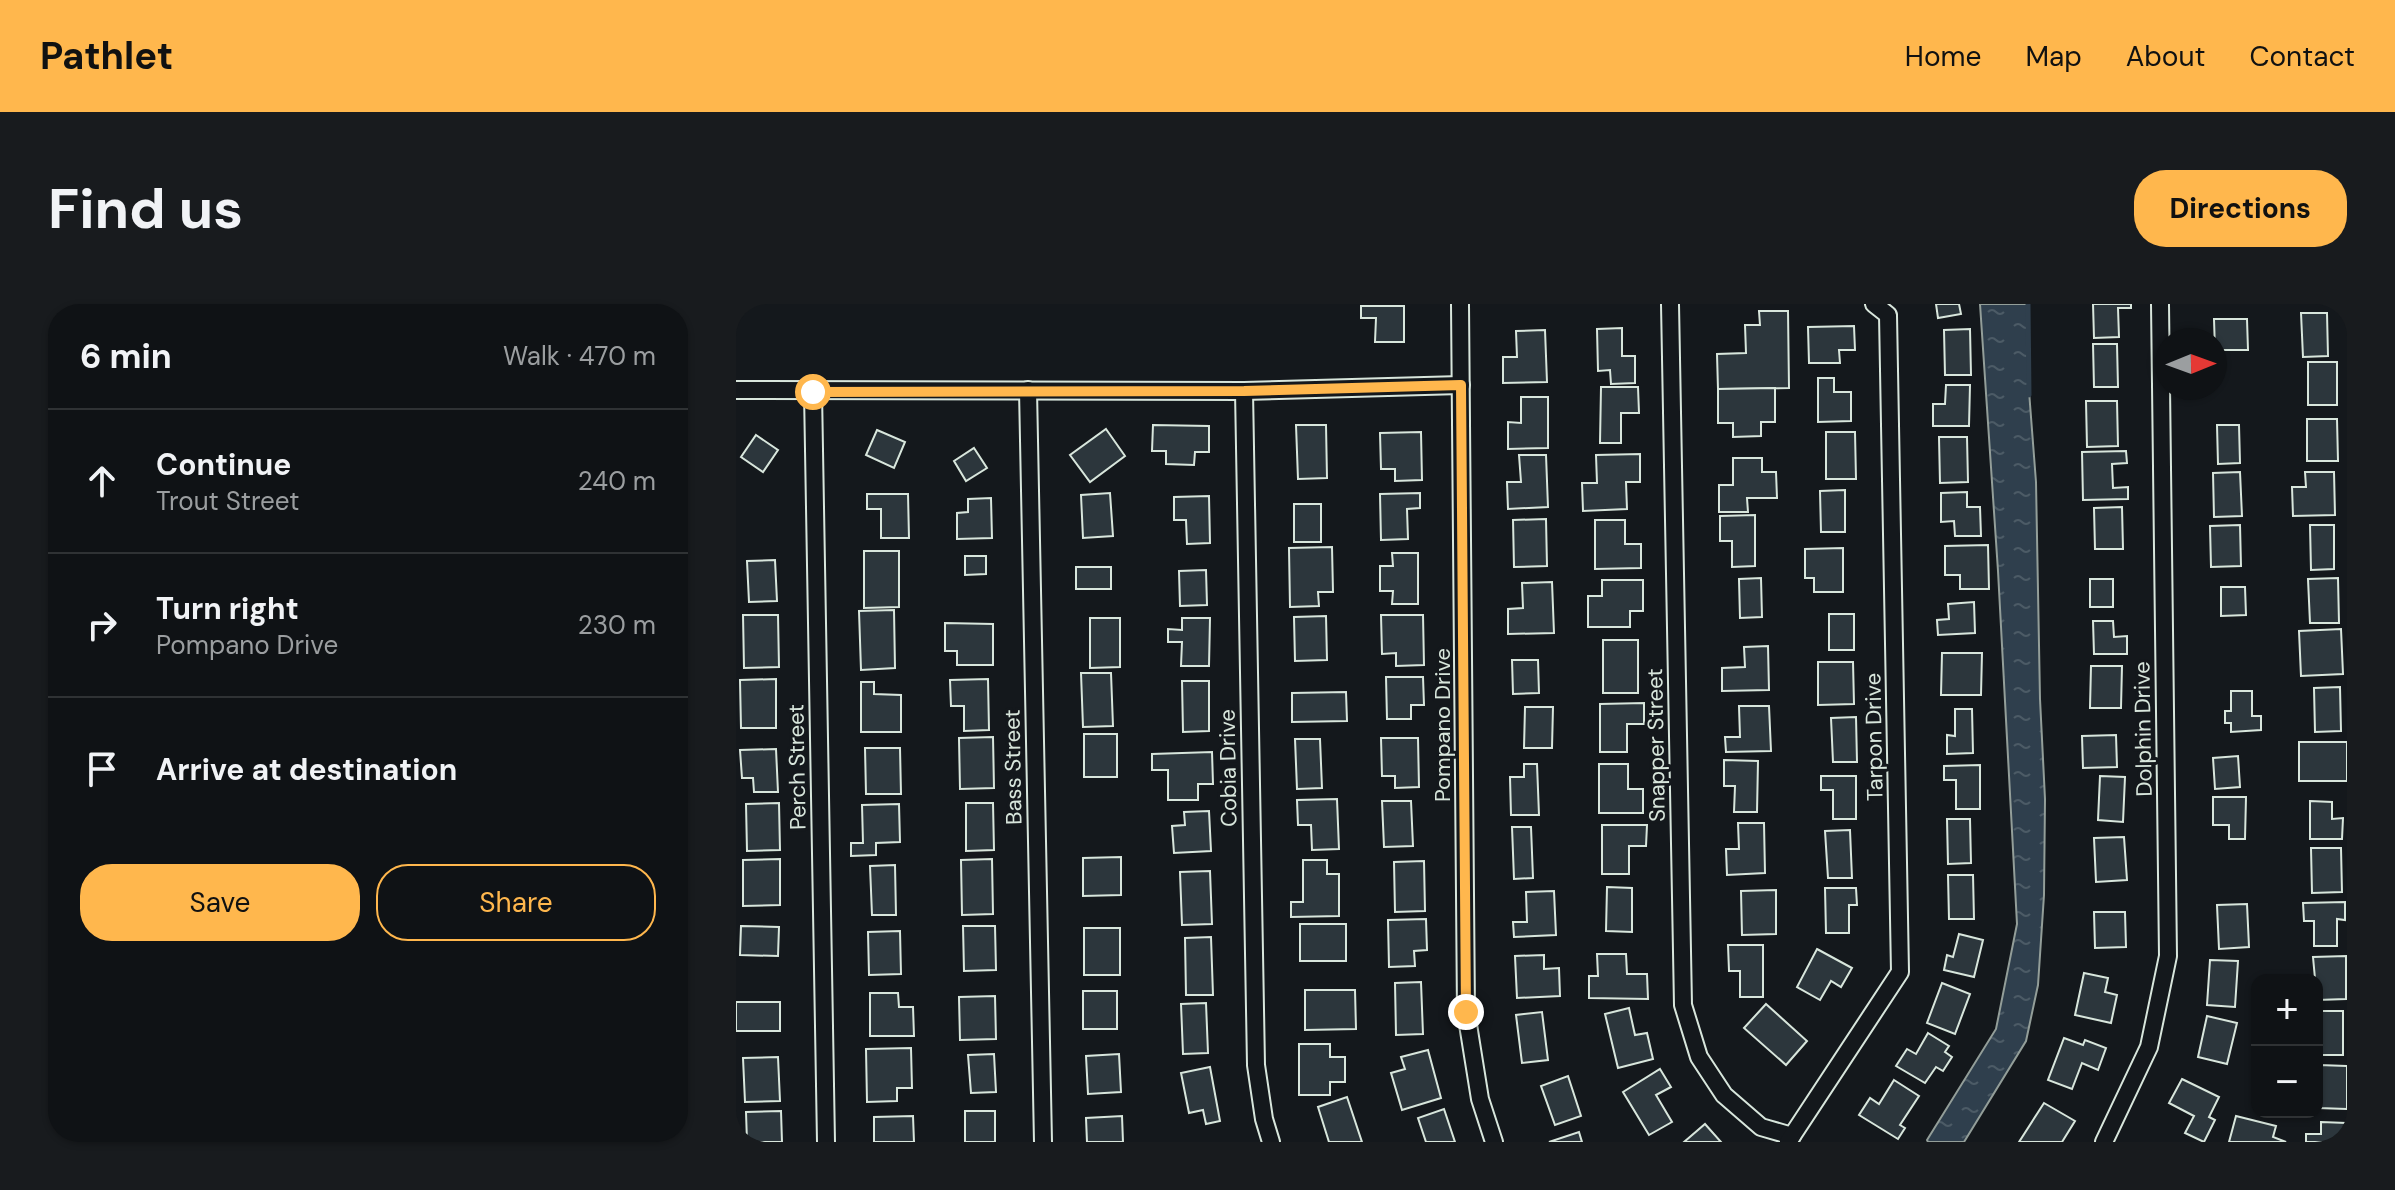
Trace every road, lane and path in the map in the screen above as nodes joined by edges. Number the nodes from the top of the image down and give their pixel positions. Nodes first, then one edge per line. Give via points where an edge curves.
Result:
1 (1460, 304) edge
2 (1670, 304) edge
3 (1874, 304) edge
4 (2160, 304) edge
5 (1461, 385) junction
6 (736, 390) edge
7 (1028, 390) junction
8 (1244, 391) junction
9 (813, 392) junction
10 (1790, 1139) edge
11 (2110, 1140) edge
12 (826, 1142) edge
13 (1043, 1142) edge
14 (1271, 1142) edge
15 (1494, 1142) edge

1 - 5 street, Pompano Drive
2 - 10 street, Snapper Street via 1683,1005 1699,1057 1724,1095 1761,1127
3 - 10 street, Tarpon Drive via 1888,315 1900,972
4 - 11 street, Dolphin Drive via 2168,956 2149,1047
5 - 8 street
5 - 15 street, Pompano Drive via 1466,1012 1480,1099
6 - 9 street
7 - 8 street
7 - 9 street
7 - 13 street, Bass Street
8 - 14 street, Cobia Drive via 1256,1065
9 - 12 street, Perch Street

